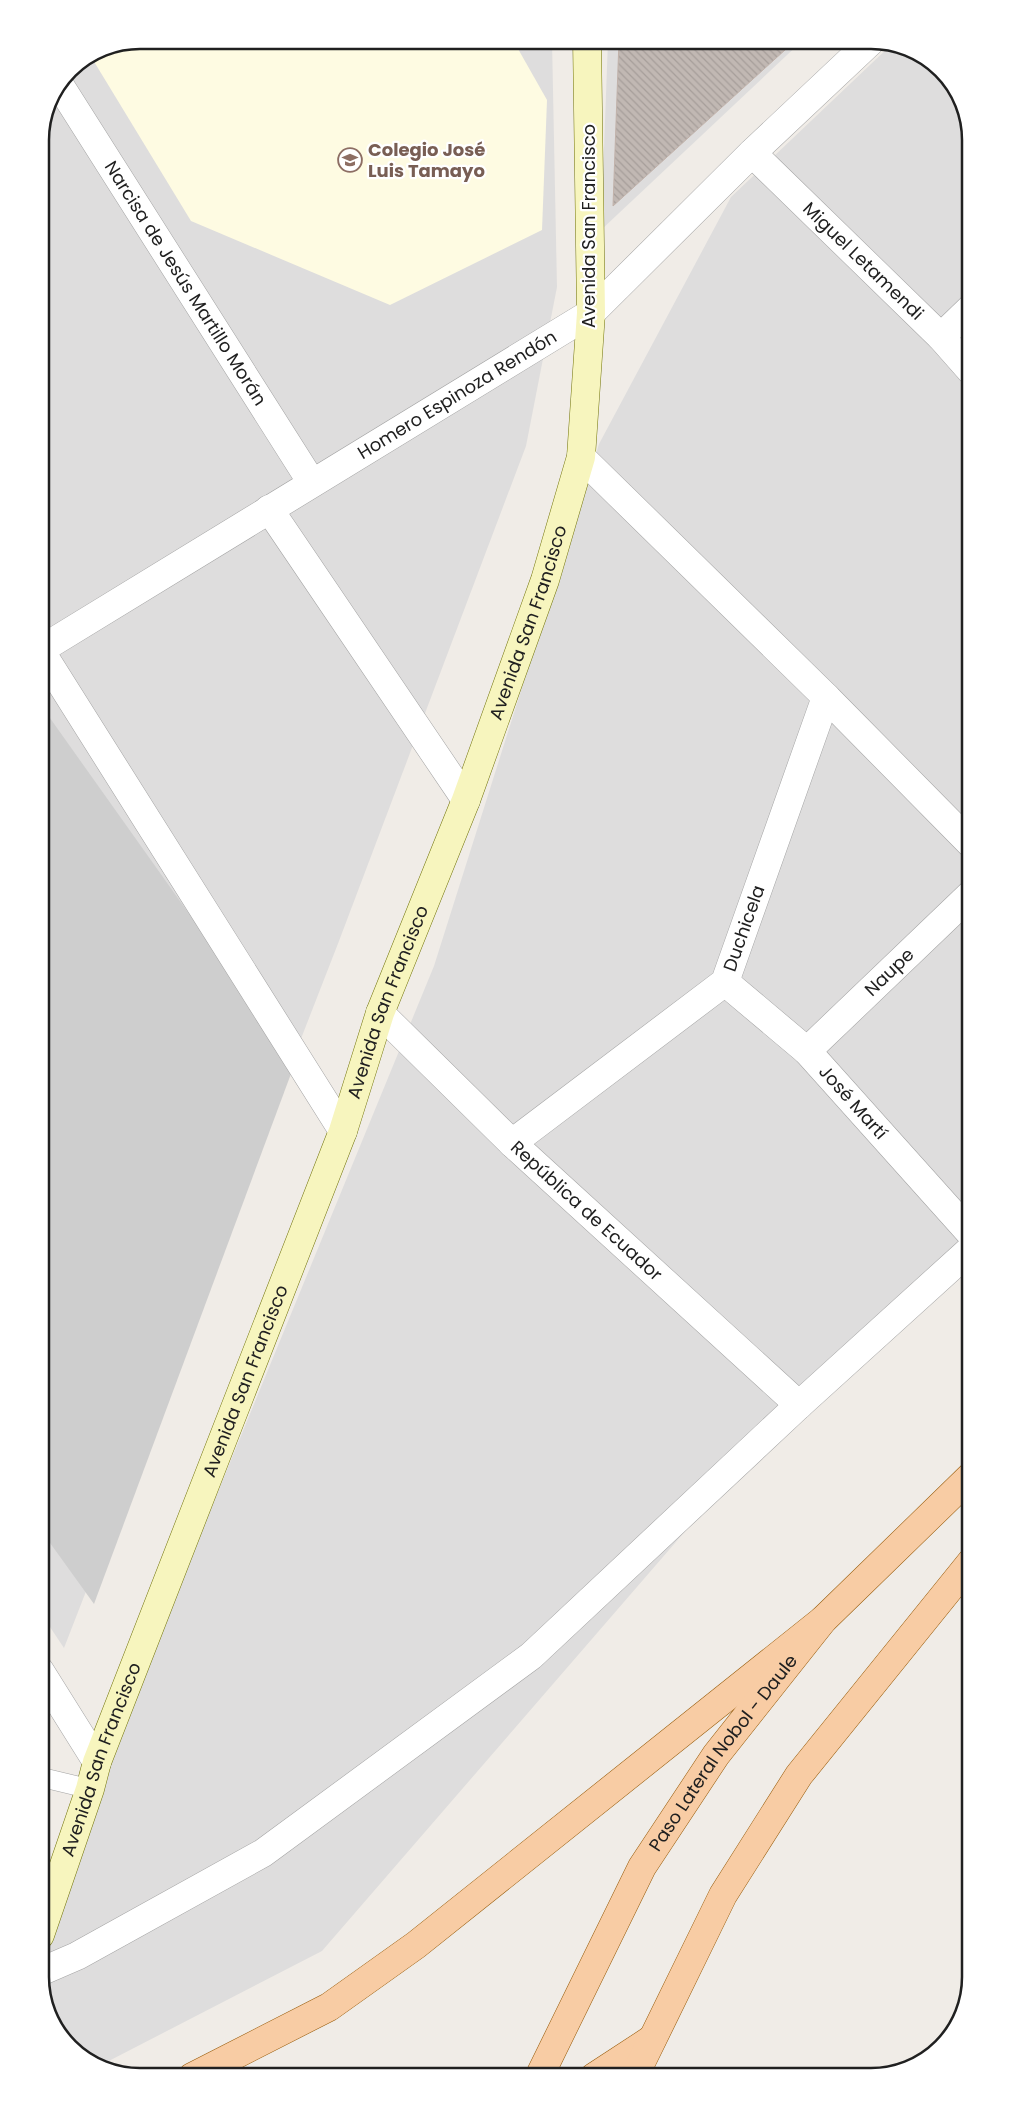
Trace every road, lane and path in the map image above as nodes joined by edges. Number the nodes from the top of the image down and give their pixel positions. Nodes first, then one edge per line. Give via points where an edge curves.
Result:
1 (588, 49) edge
2 (862, 49) edge
3 (63, 90) edge
4 (752, 153) junction
5 (591, 313) junction
6 (962, 317) edge
7 (941, 337) junction
8 (962, 361) edge
9 (581, 458) junction
10 (312, 483) junction
11 (269, 509) junction
12 (49, 644) edge
13 (49, 664) edge
14 (820, 690) junction
15 (466, 800) junction
16 (962, 835) edge
17 (962, 903) edge
18 (725, 982) junction
19 (380, 1013) junction
20 (807, 1051) junction
21 (344, 1132) junction
22 (512, 1142) junction
23 (962, 1224) edge
24 (962, 1257) edge
25 (799, 1405) junction
26 (962, 1485) edge
27 (962, 1573) edge
28 (823, 1620) junction
29 (49, 1685) edge
30 (97, 1762) junction
31 (49, 1778) edge
32 (90, 1789) junction
33 (49, 1909) edge
34 (49, 1968) edge
35 (652, 2039) junction
36 (210, 2068) edge
37 (542, 2068) edge
38 (608, 2068) edge
39 (638, 2068) edge

1 - 5 street, Avenida San Francisco
2 - 4 street, Homero Espinoza Rendón
3 - 10 street, Narcisa de Jesús Martillo Morán
4 - 5 street, Homero Espinoza Rendón
4 - 7 street, Miguel Letamendi
5 - 9 street, Avenida San Francisco
5 - 10 street, Homero Espinoza Rendón
6 - 7 street
7 - 8 street, Miguel Letamendi
9 - 14 street
9 - 15 street, Avenida San Francisco via 545,580
10 - 11 street, Homero Espinoza Rendón
11 - 12 street, Homero Espinoza Rendón
11 - 15 street
13 - 21 street
14 - 16 street
14 - 18 street, Duchicela
15 - 19 street, Avenida San Francisco
17 - 20 street, Naupe
18 - 20 street, José Martí
18 - 22 street, Duchicela
19 - 21 street, Avenida San Francisco
19 - 22 street, República de Ecuador
20 - 23 street, José Martí
21 - 30 street, Avenida San Francisco
22 - 25 street, República de Ecuador
24 - 25 street
25 - 34 street via 531,1656 263,1853 93,1948
26 - 28 main road, Paso Lateral Nobol - Daule
27 - 35 main road via 799,1775 723,1895
28 - 36 main road via 416,1945 329,2007
28 - 37 main road, Paso Lateral Nobol - Daule via 716,1755 642,1867
29 - 30 street
30 - 32 street, Avenida San Francisco
31 - 32 lane
32 - 33 street, Avenida San Francisco
35 - 38 main road
35 - 39 main road

